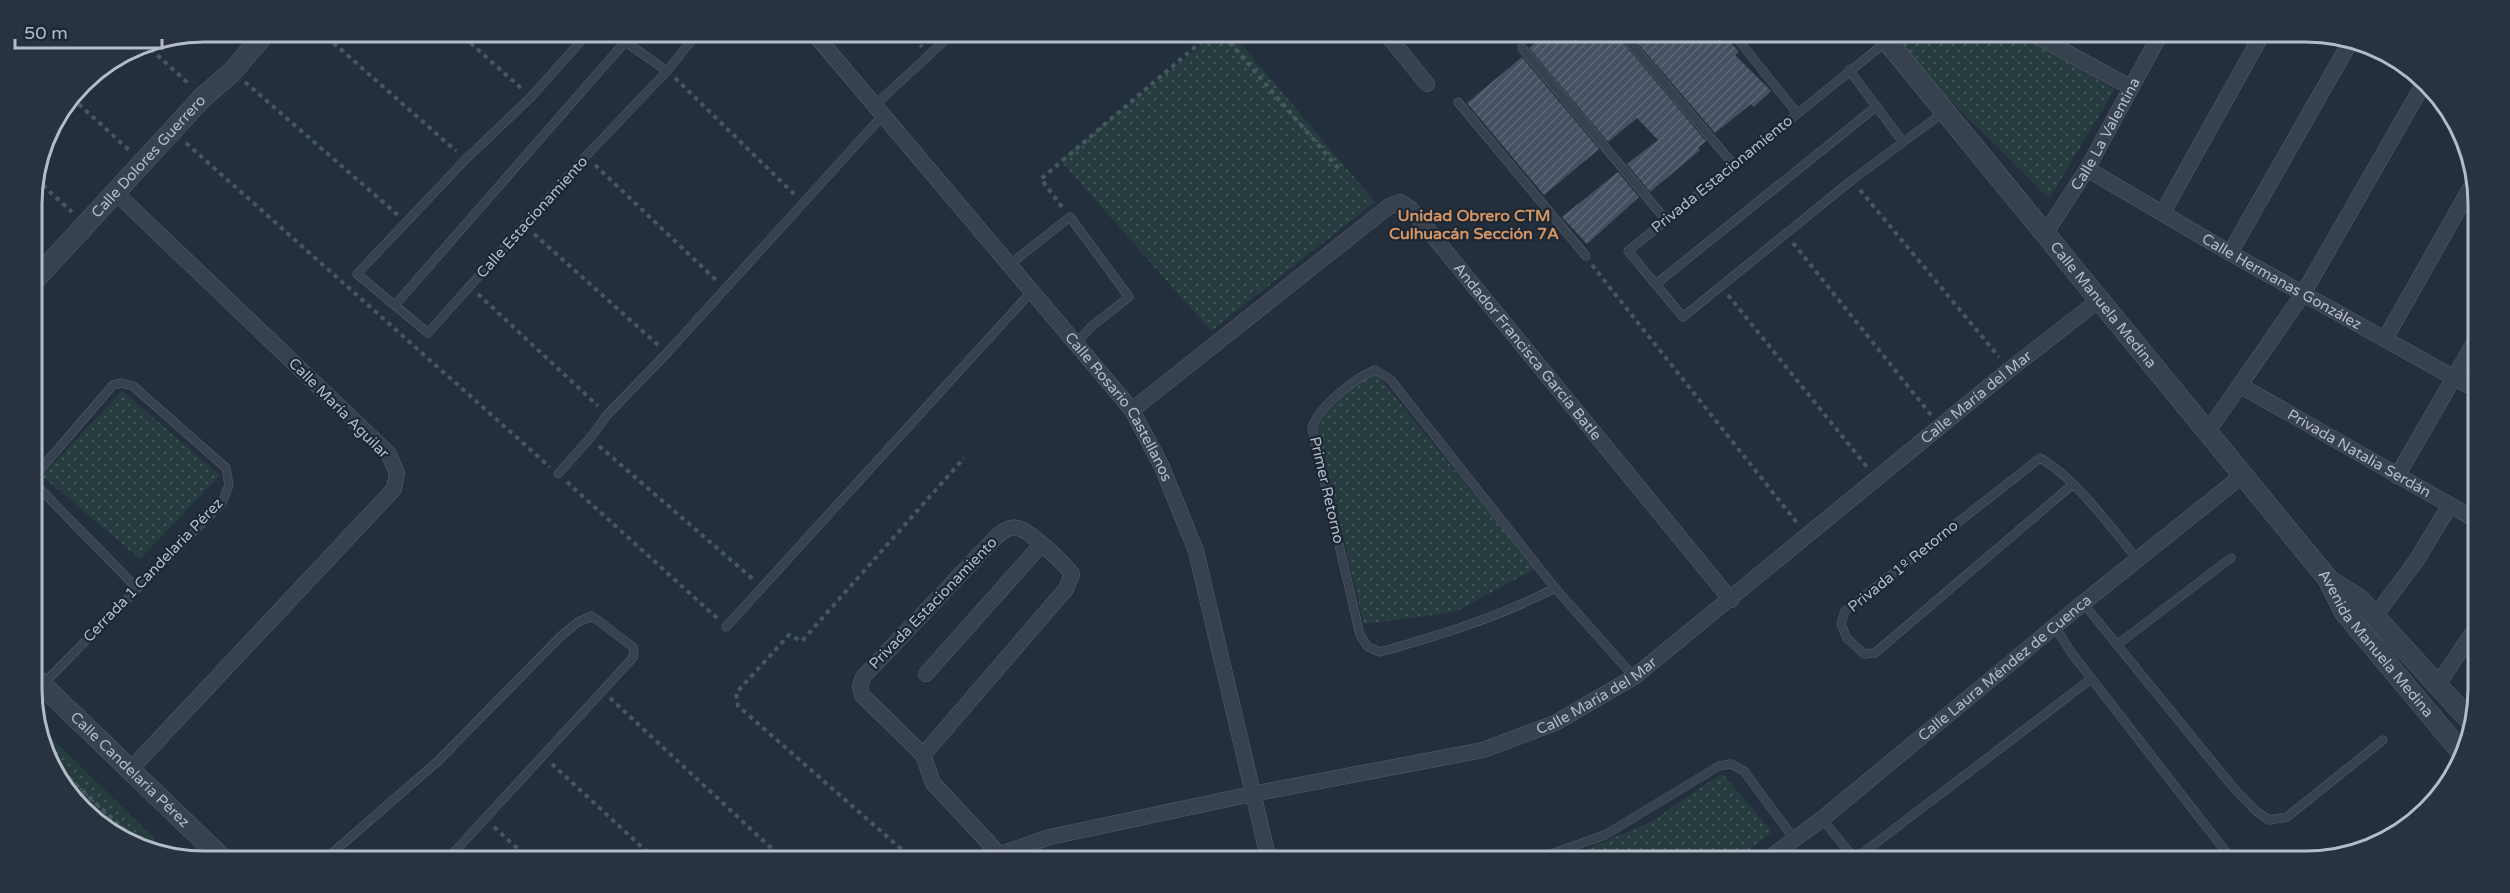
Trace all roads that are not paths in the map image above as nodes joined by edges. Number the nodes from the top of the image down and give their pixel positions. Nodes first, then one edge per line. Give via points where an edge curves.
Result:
1 (258, 42) edge
2 (581, 42) edge
3 (625, 42) joint
4 (691, 42) edge
5 (821, 42) edge
6 (945, 42) edge
7 (1392, 42) edge
8 (1629, 42) edge
9 (1739, 42) edge
10 (1880, 42) edge
11 (1892, 42) edge
12 (2046, 42) edge
13 (2156, 42) edge
14 (2258, 42) edge
15 (1522, 48) dead end
16 (2347, 48) edge
17 (667, 70) junction
18 (1850, 70) junction
19 (1427, 84) dead end
20 (2130, 87) junction
21 (2420, 89) edge
22 (1458, 102) dead end
23 (1878, 106) junction
24 (879, 110) junction
25 (1944, 112) junction
26 (1797, 113) junction
27 (1903, 142) junction
28 (1734, 165) junction
29 (2087, 169) junction
30 (115, 192) junction
31 (2467, 193) edge
32 (2163, 212) junction
33 (1666, 220) junction
34 (2045, 234) junction
35 (2230, 253) junction
36 (1586, 256) road end
37 (1009, 265) junction
38 (42, 272) edge
39 (1656, 284) junction
40 (1032, 291) junction
41 (2303, 294) junction
42 (2099, 300) junction
43 (395, 305) junction
44 (2385, 339) junction
45 (1076, 343) junction
46 (2468, 354) edge
47 (2454, 378) junction
48 (2241, 386) junction
49 (2468, 386) edge
50 (1132, 410) junction
51 (2208, 431) junction
52 (42, 468) edge
53 (558, 474) road end
54 (2244, 475) junction
55 (2397, 476) junction
56 (2073, 485) junction
57 (42, 492) edge
58 (2450, 506) junction
59 (2468, 516) edge
60 (1041, 545) junction
61 (2231, 558) dead end
62 (2139, 560) junction
63 (2328, 579) junction
64 (137, 588) junction
65 (1555, 588) junction
66 (1731, 600) junction
67 (2083, 603) junction
68 (2375, 616) junction
69 (2055, 626) junction
70 (726, 627) road end
71 (2468, 640) edge
72 (2118, 644) junction
73 (926, 674) dead end
74 (1634, 677) junction
75 (42, 678) edge
76 (2091, 679) junction
77 (2438, 684) junction
78 (42, 686) edge
79 (2466, 716) edge
80 (2383, 740) dead end
81 (2457, 747) edge
82 (923, 755) junction
83 (129, 771) junction
84 (1252, 794) junction
85 (1822, 819) junction
86 (1795, 840) junction
87 (214, 851) edge
88 (335, 851) edge
89 (456, 851) edge
90 (996, 851) edge
91 (1008, 851) edge
92 (1266, 851) edge
93 (1561, 851) edge
94 (1780, 851) edge
95 (1849, 851) edge
96 (1868, 851) edge
97 (2225, 851) edge

1 - 30 street, Calle Dolores Guerrero
2 - 43 lane, Calle Estacionamiento via 357,274
3 - 17 lane
3 - 43 lane
4 - 17 lane, Calle Estacionamiento
5 - 24 street, Calle Rosario Castellanos
6 - 24 lane
7 - 19 street
8 - 28 lane
9 - 26 lane
10 - 18 lane, Privada Estacionamiento
11 - 25 street, Calle Manuela Medina
12 - 20 street
13 - 20 street, Calle La Valentina
14 - 32 street
15 - 33 lane
16 - 35 street
17 - 43 lane, Calle Estacionamiento via 428,333
18 - 23 lane
18 - 26 lane, Privada Estacionamiento
20 - 29 street, Calle La Valentina
21 - 41 street
22 - 36 lane
23 - 27 lane
23 - 39 lane
24 - 37 street, Calle Rosario Castellanos
24 - 53 lane via 803,203 608,414
25 - 27 lane, Privada Estacionamiento
25 - 34 street, Calle Manuela Medina
26 - 28 lane, Privada Estacionamiento
27 - 39 lane, Privada Estacionamiento via 1683,317
28 - 33 lane, Privada Estacionamiento
29 - 32 street, Calle Hermanas González
29 - 34 street, Calle La Valentina
30 - 38 street, Calle Dolores Guerrero
30 - 83 street, Calle María Aguilar via 388,453 397,473 394,489
31 - 44 street
32 - 35 street, Calle Hermanas González
33 - 39 lane, Privada Estacionamiento via 1628,251
34 - 42 street, Calle Manuela Medina
35 - 41 street, Calle Hermanas González
37 - 40 street, Calle Rosario Castellanos
37 - 45 lane via 1070,217 1130,297
40 - 45 street, Calle Rosario Castellanos
40 - 70 lane
41 - 44 street, Calle Hermanas González
41 - 48 street
42 - 51 street, Calle Manuela Medina
42 - 66 street, Calle María del Mar
44 - 47 street, Calle Hermanas González
45 - 50 street, Calle Rosario Castellanos
46 - 47 street
47 - 49 street, Calle Hermanas González
47 - 55 street
48 - 51 street
48 - 55 street, Privada Natalia Serdán
50 - 66 street, Andador Francisca García Batle via 1388,207 1400,202 1411,208
50 - 84 street, Calle Rosario Castellanos via 1162,467 1196,551
51 - 54 street, Calle Manuela Medina
52 - 64 lane, Cerrada 1 Candelaria Pérez via 113,385 122,383 133,386 226,468 229,484 222,503
54 - 62 street, Calle Laura Méndez de Cuenca
54 - 63 street, Calle Manuela Medina
55 - 58 street, Privada Natalia Serdán
56 - 56 lane, Privada 1º Retorno via 2053,465 2040,459 2028,465 1845,611 1841,624 1847,638 1864,654 1875,653
56 - 62 lane, Privada 1º Retorno
57 - 64 lane, Cerrada 1 Candelaria Pérez
58 - 59 street, Privada Natalia Serdán
58 - 68 street
60 - 73 street
60 - 82 street, Privada Estacionamiento via 1072,574 1066,589
60 - 82 street, Privada Estacionamiento via 1020,529 1010,528 997,536 862,676 862,695
61 - 72 lane
62 - 67 street, Calle Laura Méndez de Cuenca
63 - 68 street, Avenida Manuela Medina via 2359,599
63 - 81 street, Avenida Manuela Medina via 2345,613
64 - 75 lane, Cerrada 1 Candelaria Pérez
65 - 65 lane, Primer Retorno via 1390,379 1375,370 1362,375 1316,416 1312,428 1360,636 1368,647 1380,652 1454,631 1513,610
65 - 74 lane, Primer Retorno
66 - 74 street, Calle María del Mar
67 - 69 street, Calle Laura Méndez de Cuenca
67 - 72 lane
68 - 77 street, Avenida Manuela Medina
69 - 76 lane
69 - 85 street, Calle Laura Méndez de Cuenca
71 - 77 street
72 - 80 lane via 2232,786 2269,820 2287,817
74 - 84 street, Calle María del Mar via 1555,723 1483,750
76 - 96 lane
76 - 97 lane
77 - 79 street, Avenida Manuela Medina
78 - 83 street, Calle Candelaria Pérez
82 - 90 street, Privada Estacionamiento via 933,783
83 - 87 street, Calle Candelaria Pérez
84 - 91 street, Calle María del Mar via 1050,837
84 - 92 street, Calle Rosario Castellanos
85 - 86 street, Calle Laura Méndez de Cuenca
85 - 95 lane
86 - 93 lane via 1744,771 1731,764 1719,766 1605,836
86 - 94 street, Calle Laura Méndez de Cuenca
88 - 89 lane via 438,761 561,636 592,616 633,647 634,656

